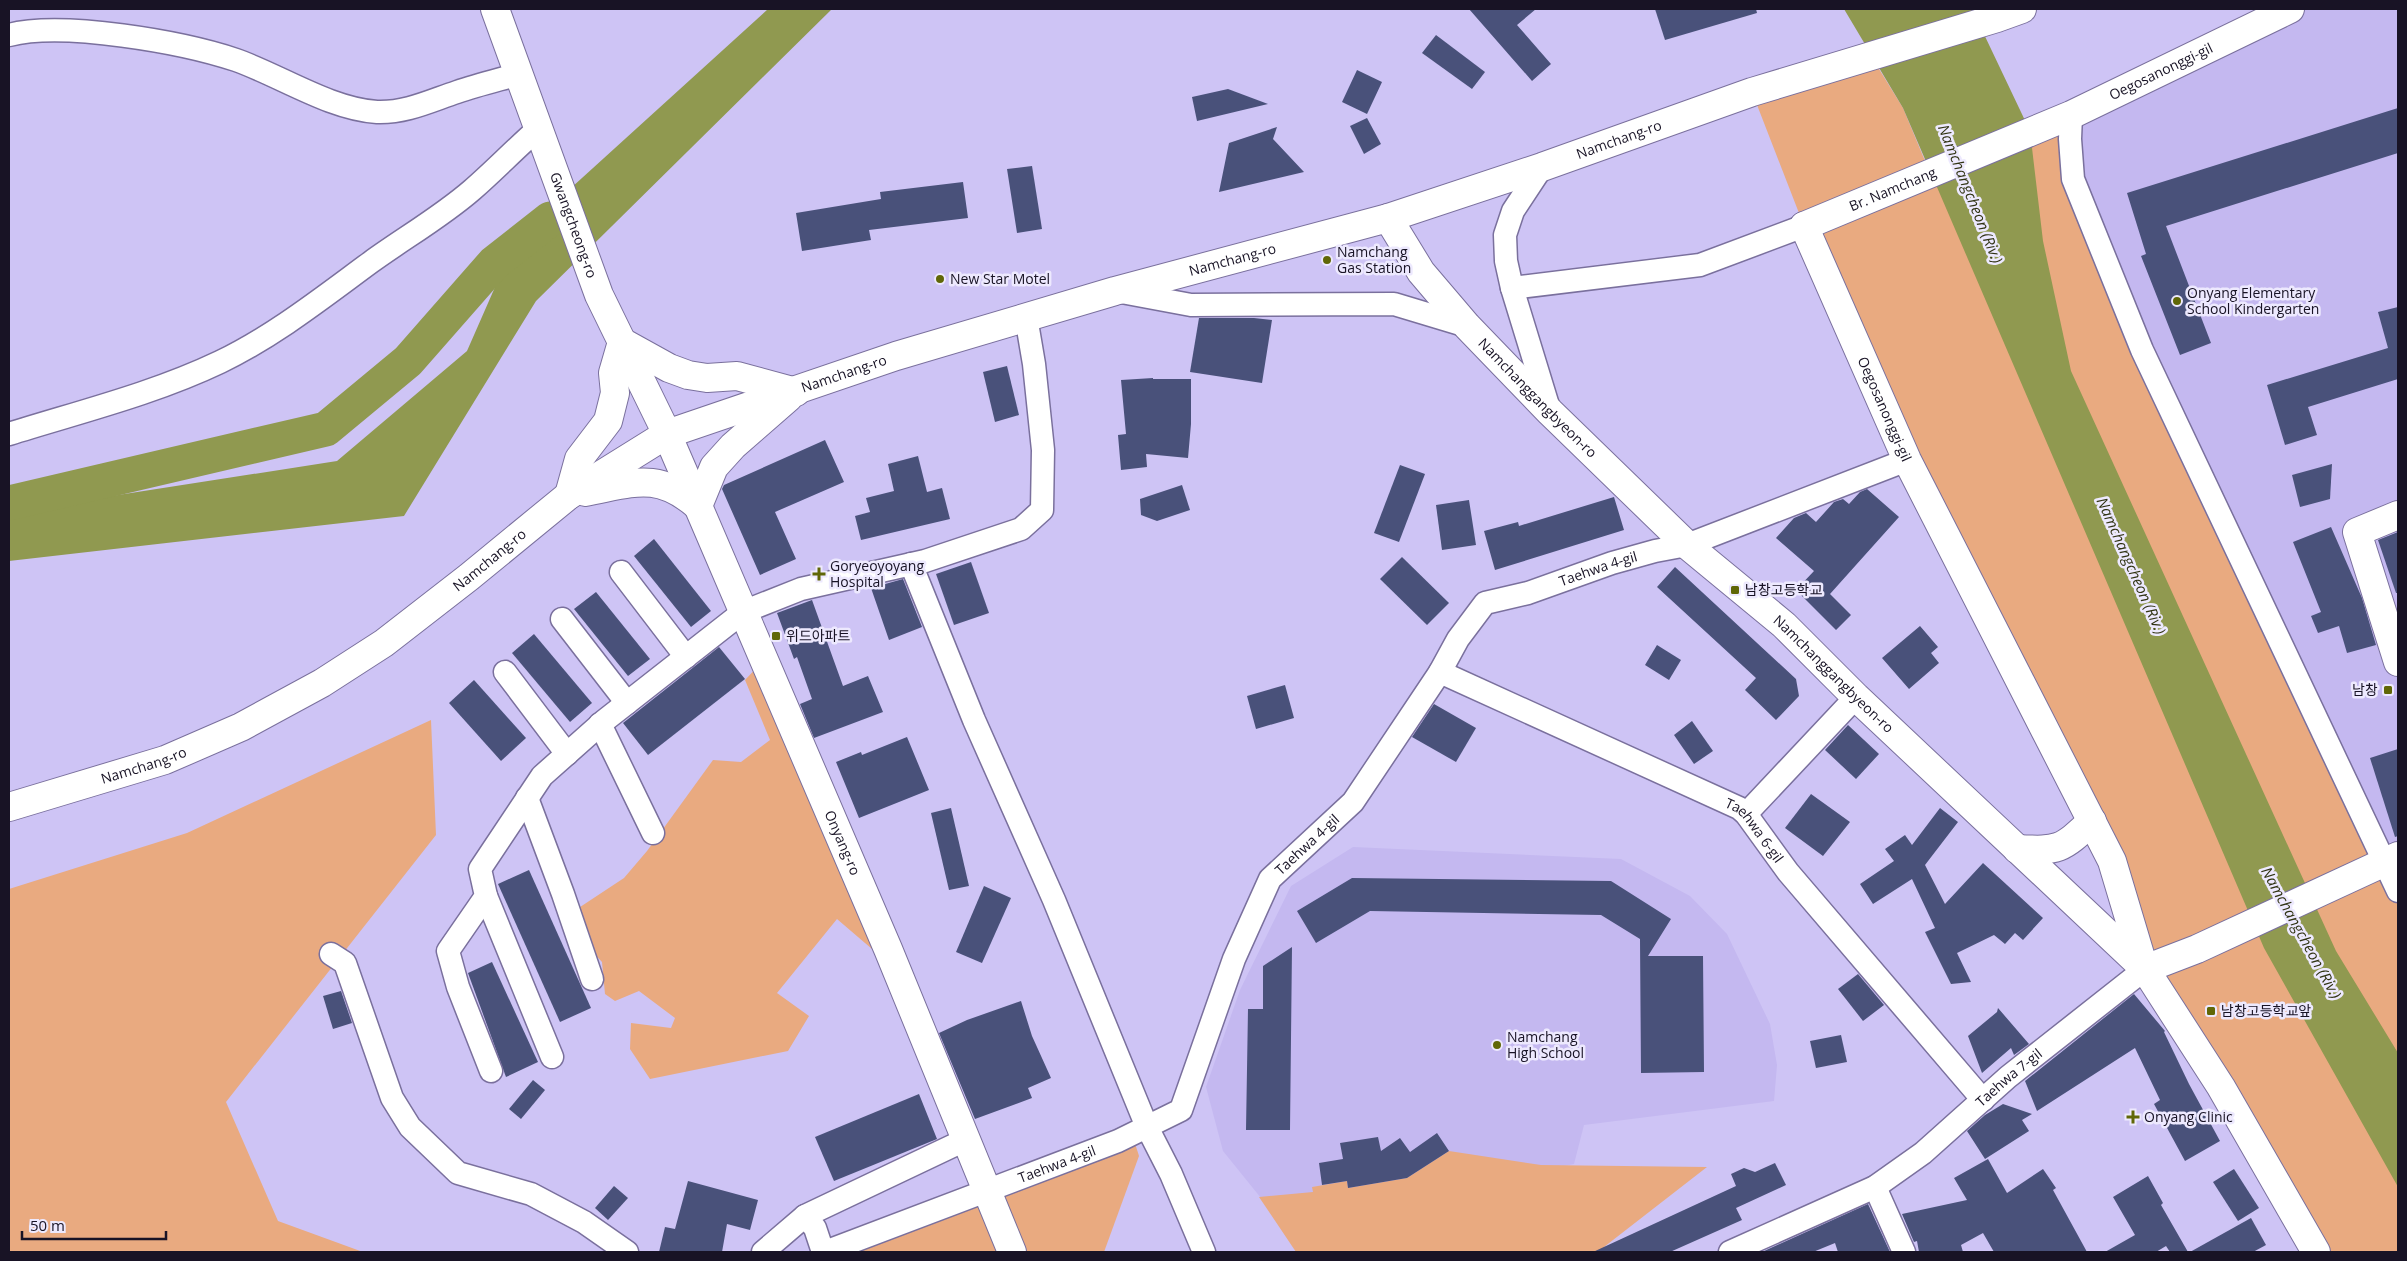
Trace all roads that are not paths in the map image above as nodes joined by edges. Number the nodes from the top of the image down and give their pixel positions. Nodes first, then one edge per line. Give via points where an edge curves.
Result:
1 (495, 9) edge
2 (2022, 9) edge
3 (2290, 9) edge
4 (9, 34) edge
5 (519, 74) junction
6 (2071, 115) junction
7 (2030, 131) joint
8 (542, 137) junction
9 (1542, 167) junction
10 (1388, 218) junction
11 (1804, 226) junction
12 (1512, 288) junction
13 (1115, 291) junction
14 (1026, 317) junction
15 (1467, 326) junction
16 (622, 342) junction
17 (796, 392) junction
18 (1550, 412) junction
19 (9, 434) edge
20 (667, 434) junction
21 (1907, 460) junction
22 (569, 495) junction
23 (698, 506) junction
24 (2398, 515) edge
25 (1687, 545) junction
26 (910, 564) junction
27 (621, 572) dead end
28 (743, 612) junction
29 (562, 619) dead end
30 (686, 657) junction
31 (2398, 662) edge
32 (505, 672) dead end
33 (1440, 672) junction
34 (1856, 697) junction
35 (627, 703) junction
36 (600, 724) junction
37 (567, 754) junction
38 (527, 798) junction
39 (9, 807) edge
40 (1746, 814) junction
41 (2092, 821) junction
42 (653, 833) dead end
43 (2017, 848) junction
44 (2391, 859) edge
45 (2398, 890) edge
46 (486, 896) junction
47 (331, 954) dead end
48 (2144, 969) junction
49 (592, 979) dead end
50 (552, 1057) dead end
51 (491, 1071) dead end
52 (1983, 1100) junction
53 (1147, 1127) junction
54 (965, 1140) junction
55 (1875, 1186) junction
56 (985, 1190) junction
57 (806, 1216) junction
58 (1739, 1250) edge
59 (627, 1252) edge
60 (762, 1252) edge
61 (824, 1252) edge
62 (1012, 1252) edge
63 (1204, 1252) edge
64 (1904, 1252) edge
65 (2316, 1252) edge

1 - 5 main road, Gwangcheong-ro
2 - 9 main road, Namchang-ro via 1752,92
3 - 6 main road, Oegosanonggi-gil
4 - 5 street via 69,30 144,39 196,50 236,60 346,106 377,112 408,110 458,91
5 - 8 main road, Gwangcheong-ro
6 - 7 main road, Oegosanonggi-gil
6 - 44 street via 2073,179 2142,350
7 - 11 main road, Br. Namchang
8 - 16 main road, Gwangcheong-ro via 599,295
8 - 19 street via 334,291 221,362 184,378
9 - 10 main road, Namchang-ro
9 - 12 street via 1513,211 1505,235
10 - 13 main road, Namchang-ro
10 - 15 main road, Namchanggangbyeon-ro via 1422,272
11 - 12 street via 1700,265
11 - 21 main road, Oegosanonggi-gil
12 - 18 street
13 - 14 main road, Namchang-ro
13 - 15 street via 1191,304 1394,304
14 - 17 main road, Namchang-ro via 896,356
14 - 26 street via 1043,450 1042,510 1021,529
15 - 18 main road, Namchanggangbyeon-ro
16 - 17 main road via 688,375 707,378 737,376
16 - 20 main road, Gwangcheong-ro
16 - 22 main road via 613,373 615,393 608,421 579,459
17 - 20 main road, Namchang-ro
17 - 23 main road via 733,446 714,468
18 - 25 main road, Namchanggangbyeon-ro
20 - 22 main road, Namchang-ro
20 - 23 main road, Onyang-ro
21 - 25 street, Oegosanonggi-gil
21 - 41 main road, Namchanggangbyeon-ro
22 - 23 main road via 653,482 681,492
22 - 39 main road, Namchang-ro via 384,643 322,683 241,727 165,760
23 - 28 main road, Onyang-ro
24 - 31 main road via 2357,532
25 - 33 street, Taehwa 4-gil via 1638,556 1528,593 1485,603 1458,639
25 - 34 main road, Namchanggangbyeon-ro via 1784,625
26 - 28 street via 801,589
26 - 53 street
27 - 30 street
28 - 30 street
28 - 54 main road, Onyang-ro via 888,949
29 - 35 street
30 - 35 street
32 - 37 street
33 - 40 street, Taehwa 6-gil
33 - 53 street, Taehwa 4-gil via 1353,802 1270,879 1234,959 1181,1110
34 - 40 street
34 - 43 main road, Namchanggangbyeon-ro
35 - 36 street
36 - 37 street
36 - 42 street
37 - 38 street via 542,776
38 - 46 street via 480,869
38 - 49 street
40 - 52 street, Taehwa 6-gil via 1788,872
41 - 43 main road via 2067,844 2045,850
41 - 48 main road, Namchanggangbyeon-ro via 2112,861
43 - 48 main road, Namchanggangbyeon-ro
44 - 45 street
44 - 48 main road via 2197,949
46 - 50 street
46 - 51 street via 448,951 458,987
47 - 59 street via 345,963 392,1098 410,1127 458,1173 531,1194 584,1222
48 - 52 street, Taehwa 7-gil
48 - 65 main road, Namchanggangbyeon-ro via 2221,1087
52 - 55 street, Taehwa 7-gil via 1923,1154
53 - 56 street, Taehwa 4-gil via 1118,1141
53 - 63 street
54 - 56 main road, Onyang-ro
54 - 57 street
55 - 58 street, Taehwa 7-gil
55 - 64 street
56 - 61 street, Taehwa 4-gil
56 - 62 main road, Onyang-ro
57 - 60 street
57 - 61 street via 815,1228

